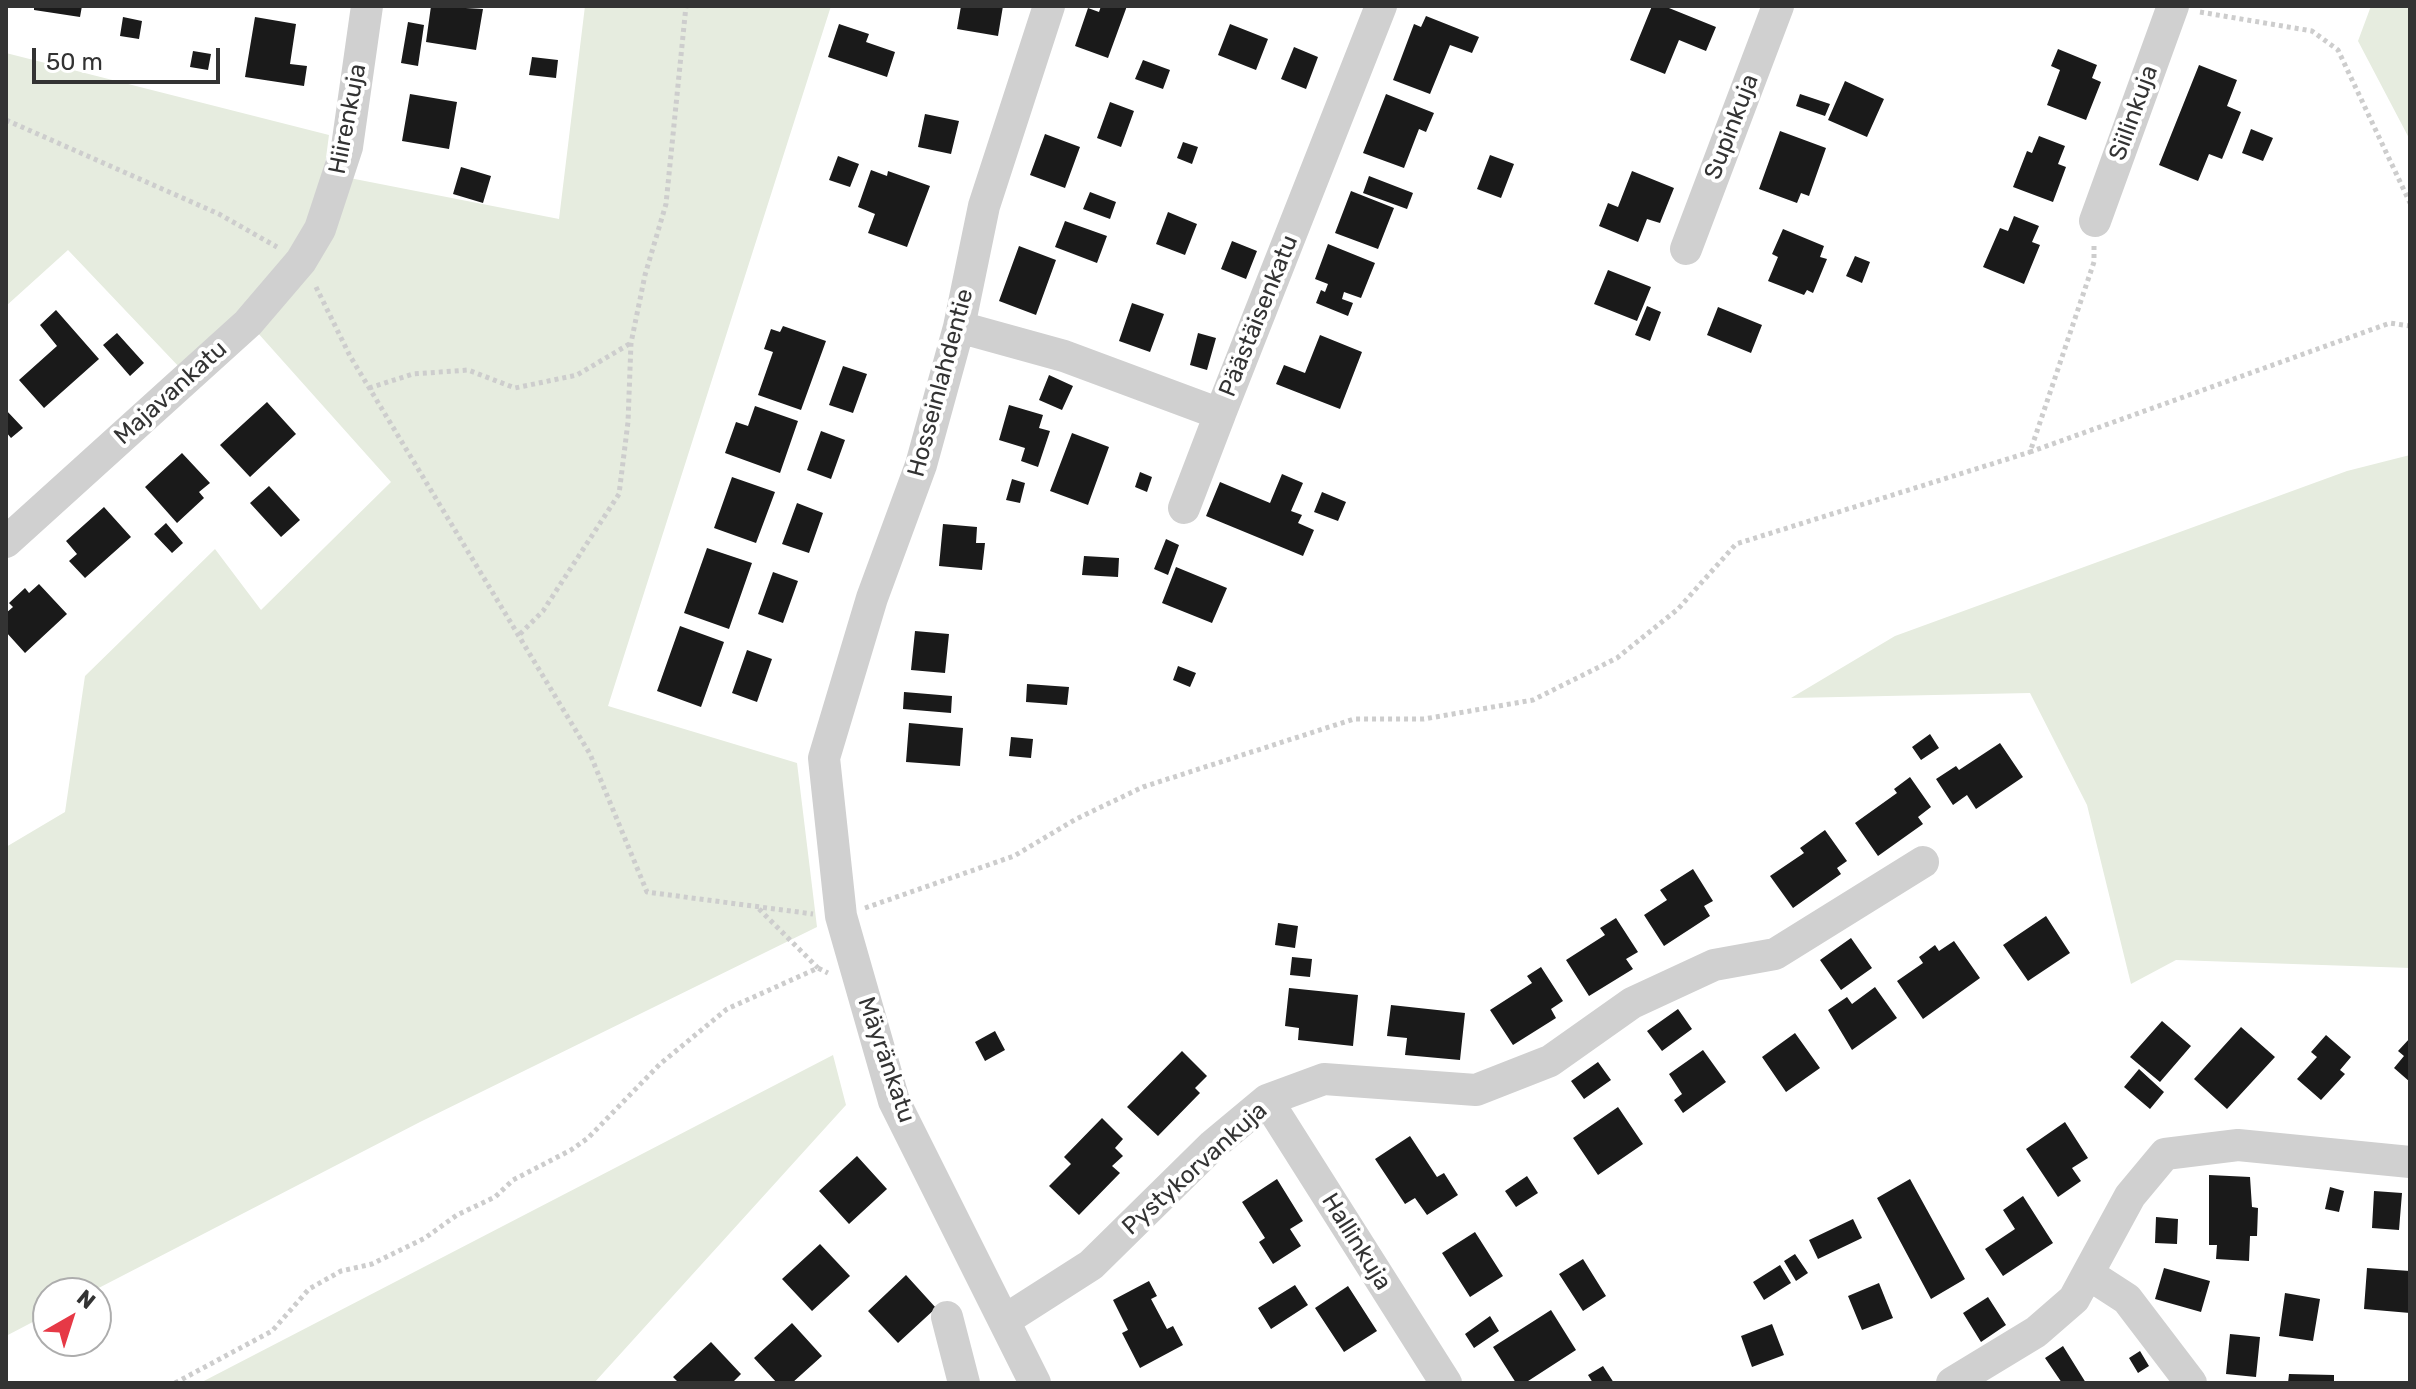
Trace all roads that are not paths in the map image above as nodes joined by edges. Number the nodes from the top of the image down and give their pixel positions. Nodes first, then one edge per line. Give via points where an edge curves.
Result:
1 (367, 6) edge
2 (1049, 6) edge
3 (1381, 6) edge
4 (1778, 6) edge
5 (2173, 6) edge
6 (2095, 221) road end
7 (320, 229) joint
8 (1686, 249) dead end
9 (959, 327) junction
10 (1220, 414) junction
11 (1184, 508) dead end
12 (6, 542) edge
13 (824, 758) joint
14 (1923, 862) dead end
15 (1267, 1100) junction
16 (2410, 1162) edge
17 (2090, 1275) junction
18 (947, 1317) dead end
19 (1005, 1320) junction
20 (964, 1383) edge
21 (1035, 1383) edge
22 (1446, 1383) edge
23 (1952, 1383) edge
24 (2191, 1383) edge

1 - 7 street, Hiirenkuja via 347,147
2 - 9 street, Hosseinlahdentie via 984,206
3 - 10 street, Päästäisenkatu
4 - 8 street, Supinkuja
5 - 6 street, Siilinkuja
7 - 12 street, Majavankatu via 301,261 248,323
9 - 10 street, Päästäisenkatu via 1064,356
9 - 13 street, Hosseinlahdentie via 921,465 872,598
10 - 11 street
13 - 19 street, Mäyränkatu via 841,916 894,1101
14 - 15 street, Pystykorvankuja via 1775,954 1714,965 1632,1003 1550,1061 1476,1090 1324,1079
15 - 19 street, Pystykorvankuja via 1213,1145 1091,1265
15 - 22 street, Hallinkuja
16 - 17 street via 2238,1145 2165,1154 2130,1196
17 - 23 street via 2074,1299 2036,1332
17 - 24 street via 2127,1299
18 - 20 street
19 - 21 street, Mäyränkatu

